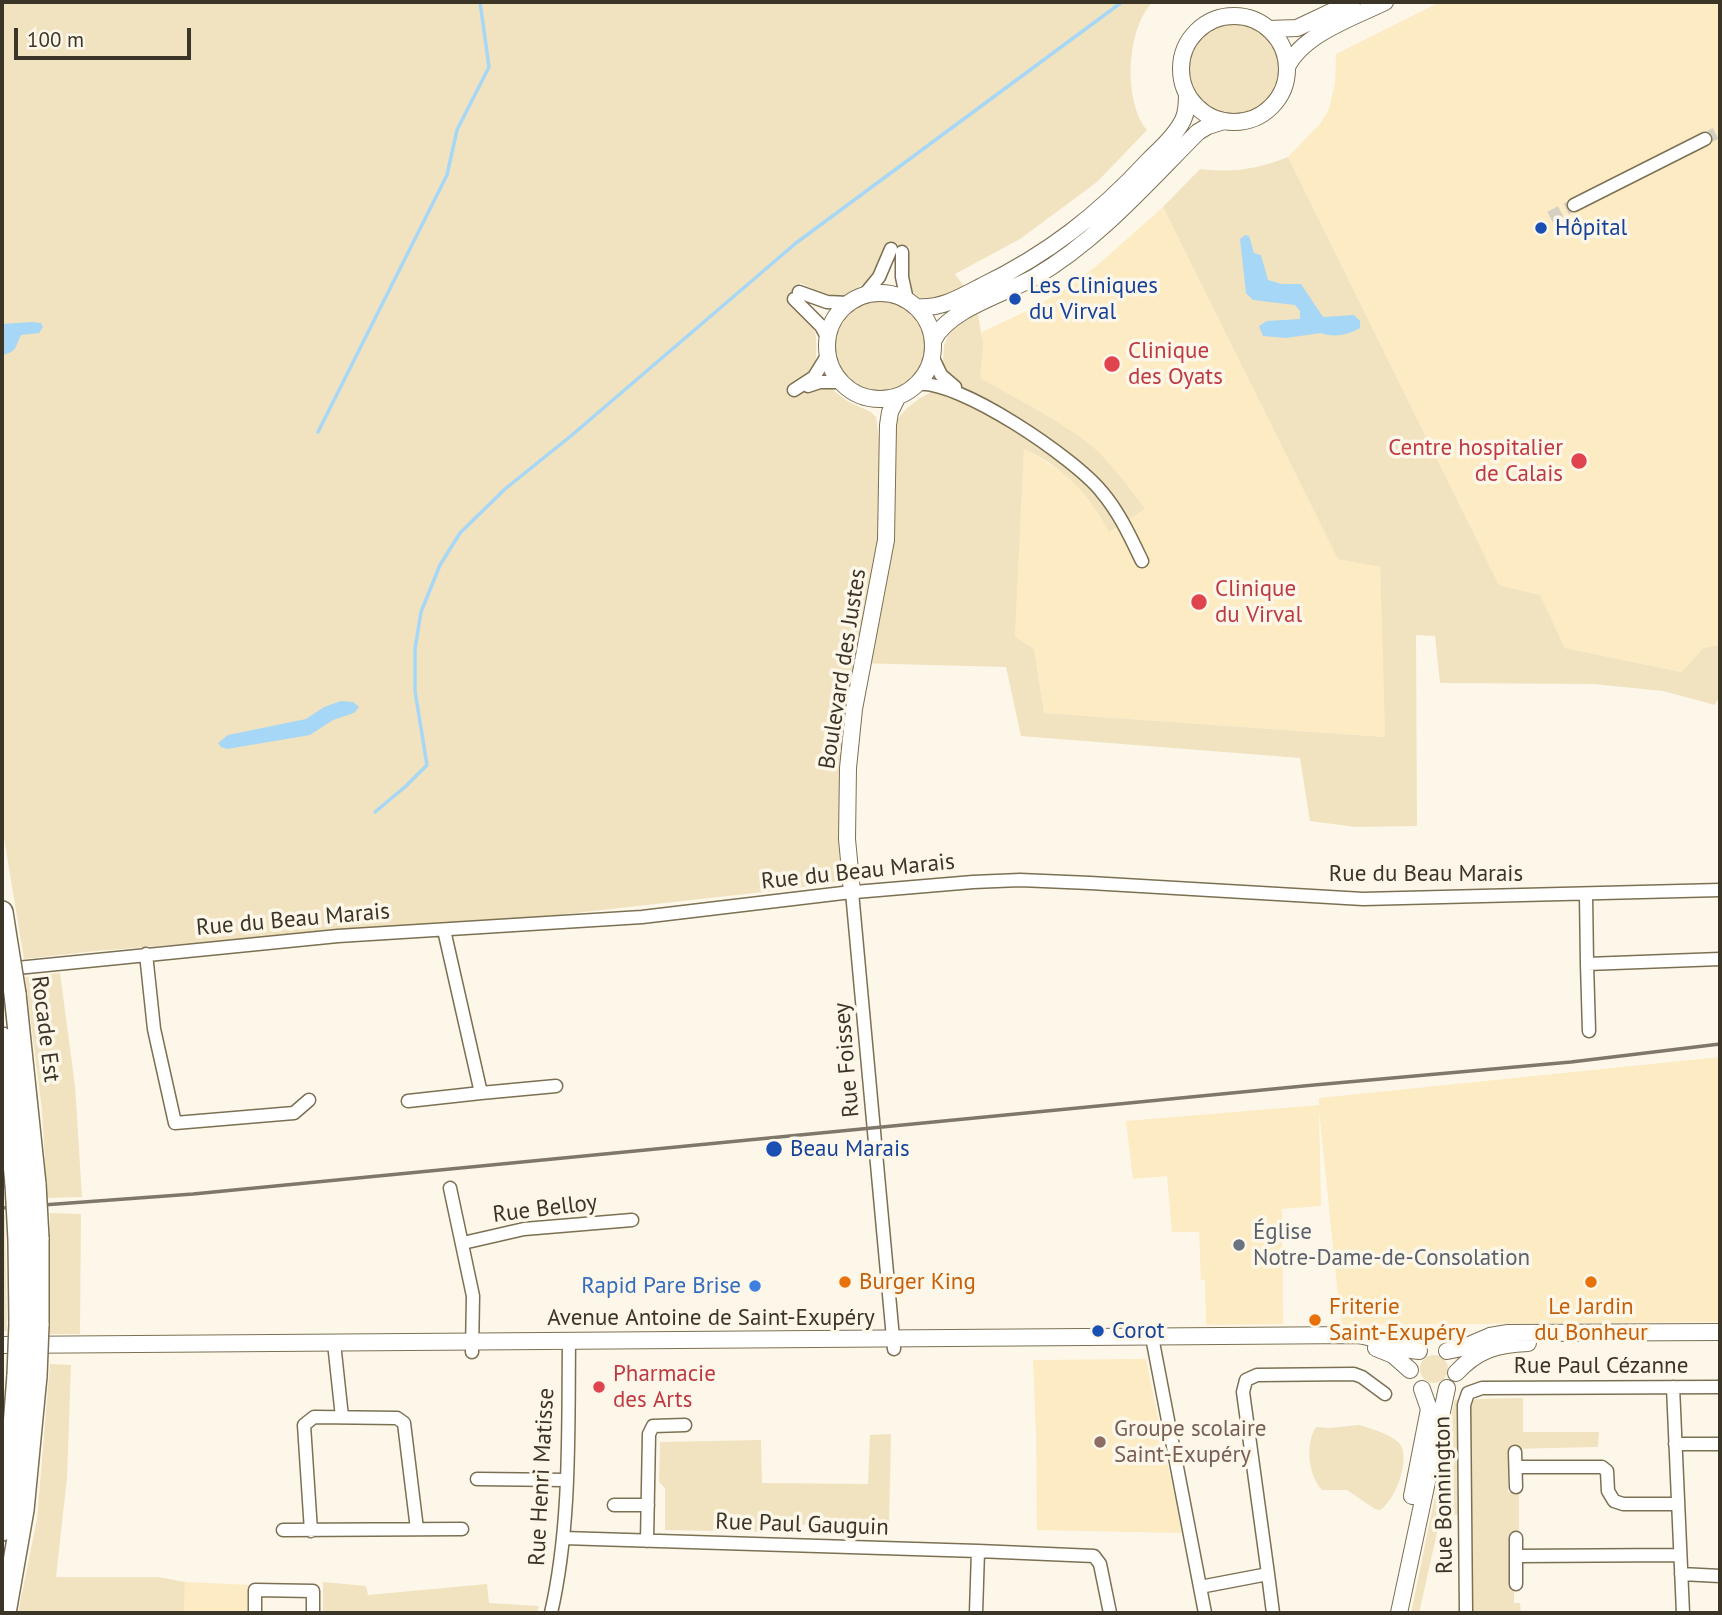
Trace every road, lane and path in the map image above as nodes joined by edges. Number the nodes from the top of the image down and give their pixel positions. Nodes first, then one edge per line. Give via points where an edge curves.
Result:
1 (1352, 2) edge
2 (1385, 2) edge
3 (1269, 29) junction
4 (1287, 67) junction
5 (1187, 94) junction
6 (1224, 121) junction
7 (1705, 139) tunnel mouth
8 (1574, 205) tunnel mouth
9 (865, 294) junction
10 (848, 303) junction
11 (912, 304) junction
12 (827, 338) junction
13 (933, 349) junction
14 (827, 356) junction
15 (841, 382) junction
16 (917, 384) junction
17 (860, 395) junction
18 (898, 396) junction
19 (975, 402) junction
20 (887, 454) junction
21 (1142, 561) dead end
22 (1720, 890) edge
23 (852, 892) junction
24 (1586, 894) junction
25 (2, 912) edge
26 (444, 930) junction
27 (146, 954) junction
28 (1720, 959) edge
29 (1587, 964) junction
30 (2, 969) edge
31 (1588, 1031) dead end
32 (2, 1038) edge
33 (556, 1086) dead end
34 (481, 1093) junction
35 (309, 1100) dead end
36 (408, 1101) dead end
37 (25, 1184) junction
38 (450, 1188) dead end
39 (632, 1220) dead end
40 (463, 1243) junction
41 (1720, 1332) edge
42 (1153, 1341) junction
43 (1720, 1342) edge
44 (894, 1344) junction
45 (2, 1345) edge
46 (569, 1346) junction
47 (472, 1347) junction
48 (335, 1348) junction
49 (1419, 1351) junction
50 (1447, 1351) junction
51 (2, 1353) edge
52 (1410, 1370) junction
53 (1456, 1373) junction
54 (27, 1376) junction
55 (1673, 1387) junction
56 (1720, 1387) edge
57 (1447, 1388) junction
58 (1482, 1388) joint
59 (1422, 1390) junction
60 (1385, 1394) dead end
61 (342, 1417) junction
62 (685, 1425) dead end
63 (1675, 1444) junction
64 (1720, 1444) edge
65 (1515, 1452) dead end
66 (1516, 1467) junction
67 (477, 1479) dead end
68 (566, 1480) junction
69 (1516, 1487) dead end
70 (1678, 1504) junction
71 (614, 1505) dead end
72 (648, 1505) junction
73 (417, 1529) junction
74 (2, 1530) edge
75 (283, 1530) dead end
76 (462, 1530) dead end
77 (311, 1531) junction
78 (563, 1538) junction
79 (1516, 1538) dead end
80 (647, 1541) junction
81 (978, 1551) junction
82 (1680, 1555) junction
83 (1516, 1556) junction
84 (1268, 1574) junction
85 (1681, 1574) junction
86 (1720, 1576) edge
87 (1516, 1584) dead end
88 (1200, 1587) junction
89 (5, 1613) edge
90 (255, 1613) edge
91 (313, 1613) edge
92 (551, 1613) edge
93 (975, 1613) edge
94 (1110, 1613) edge
95 (1205, 1613) edge
96 (1273, 1613) edge
97 (1388, 1613) edge
98 (1399, 1613) edge
99 (1466, 1613) edge
100 (1683, 1613) edge

1 - 3 main road via 1297,28
2 - 4 main road via 1307,42
3 - 4 main road via 1282,46
3 - 5 main road via 1235,16 1201,28 1182,59
4 - 6 main road via 1283,92 1268,111 1245,121
5 - 6 main road via 1201,111
5 - 11 main road via 1179,128 1070,235 1023,265 943,305
6 - 13 main road via 1198,132 1135,198 1076,250 954,318 939,330
7 - 8 street
9 - 10 main road
9 - 11 main road via 889,293
9 - 11 street via 897,251
10 - 12 main road via 834,317
10 - 12 street via 797,296
11 - 13 main road via 928,323
12 - 14 main road
13 - 16 main road via 928,370
13 - 19 street via 941,375
14 - 15 main road
14 - 15 street via 814,377 794,390 820,382
15 - 17 main road
16 - 18 main road
16 - 19 street via 939,385
17 - 18 main road via 877,399
17 - 20 main road, Boulevard des Justes via 880,418
18 - 20 main road, Boulevard des Justes via 888,419
19 - 21 street via 1052,448 1087,475 1116,512
20 - 23 main road, Boulevard des Justes via 885,549 854,709 848,768
22 - 24 street, Rue du Beau Marais
23 - 24 street, Rue du Beau Marais via 1020,880 1363,899
23 - 26 street, Rue du Beau Marais via 642,917
23 - 44 street, Rue Foissey
24 - 29 street
25 - 37 highway, Rocade Est, bridge via 15,994
26 - 27 street, Rue du Beau Marais
26 - 34 street
27 - 30 street, Rue du Beau Marais
27 - 35 street via 154,1029 175,1123 294,1113
28 - 29 street
29 - 31 street
32 - 37 highway, Rocade Est
33 - 34 street
34 - 36 street
37 - 54 highway, Rocade Est, bridge
38 - 40 street
39 - 40 street, Rue Belloy via 524,1228
40 - 47 street via 473,1296
41 - 50 main road via 1508,1333
42 - 44 main road, Avenue Antoine de Saint-Exupéry
42 - 49 main road, Avenue Antoine de Saint-Exupéry via 1357,1335
42 - 52 main road, Avenue Antoine de Saint-Exupéry via 1364,1345 1393,1356
42 - 88 street
43 - 53 main road via 1511,1344 1478,1353
44 - 46 main road, Avenue Antoine de Saint-Exupéry
45 - 48 main road, Avenue Antoine de Saint-Exupéry
46 - 47 main road, Avenue Antoine de Saint-Exupéry
46 - 68 street, Rue Henri Matisse
47 - 48 main road, Avenue Antoine de Saint-Exupéry
48 - 51 main road, Avenue Antoine de Saint-Exupéry
48 - 61 street
49 - 50 main road via 1433,1346
49 - 52 main road
50 - 53 main road
52 - 59 main road
53 - 57 main road
54 - 74 highway, Rocade Est via 13,1439
54 - 89 highway, Rocade Est via 23,1510
55 - 56 street, Rue Paul Cézanne
55 - 58 street, Rue Paul Cézanne
55 - 63 street
57 - 59 main road
57 - 98 main road
58 - 99 street, Rue Bonnington via 1468,1393 1464,1405
59 - 97 main road via 1428,1416
60 - 84 street via 1354,1374 1257,1375 1246,1380 1243,1392
61 - 73 street via 397,1418 406,1427
61 - 77 street via 310,1419 304,1425
62 - 72 street via 653,1426 649,1434
63 - 64 street
63 - 70 street
65 - 66 street
66 - 69 street
66 - 70 street via 1602,1467 1614,1502
67 - 68 street
68 - 78 street, Rue Henri Matisse
70 - 82 street
71 - 72 street
72 - 80 street
73 - 76 street
73 - 77 street
75 - 77 street
78 - 80 street, Rue Paul Gauguin
78 - 92 street, Rue Henri Matisse
79 - 83 street
80 - 81 street, Rue Paul Gauguin
81 - 93 street
81 - 94 street, Rue Paul Gauguin via 1094,1556 1100,1564
82 - 83 street
82 - 85 street
83 - 87 street
84 - 88 street
84 - 96 street
85 - 86 street
85 - 100 street
88 - 95 street
90 - 91 street via 256,1590 313,1591

